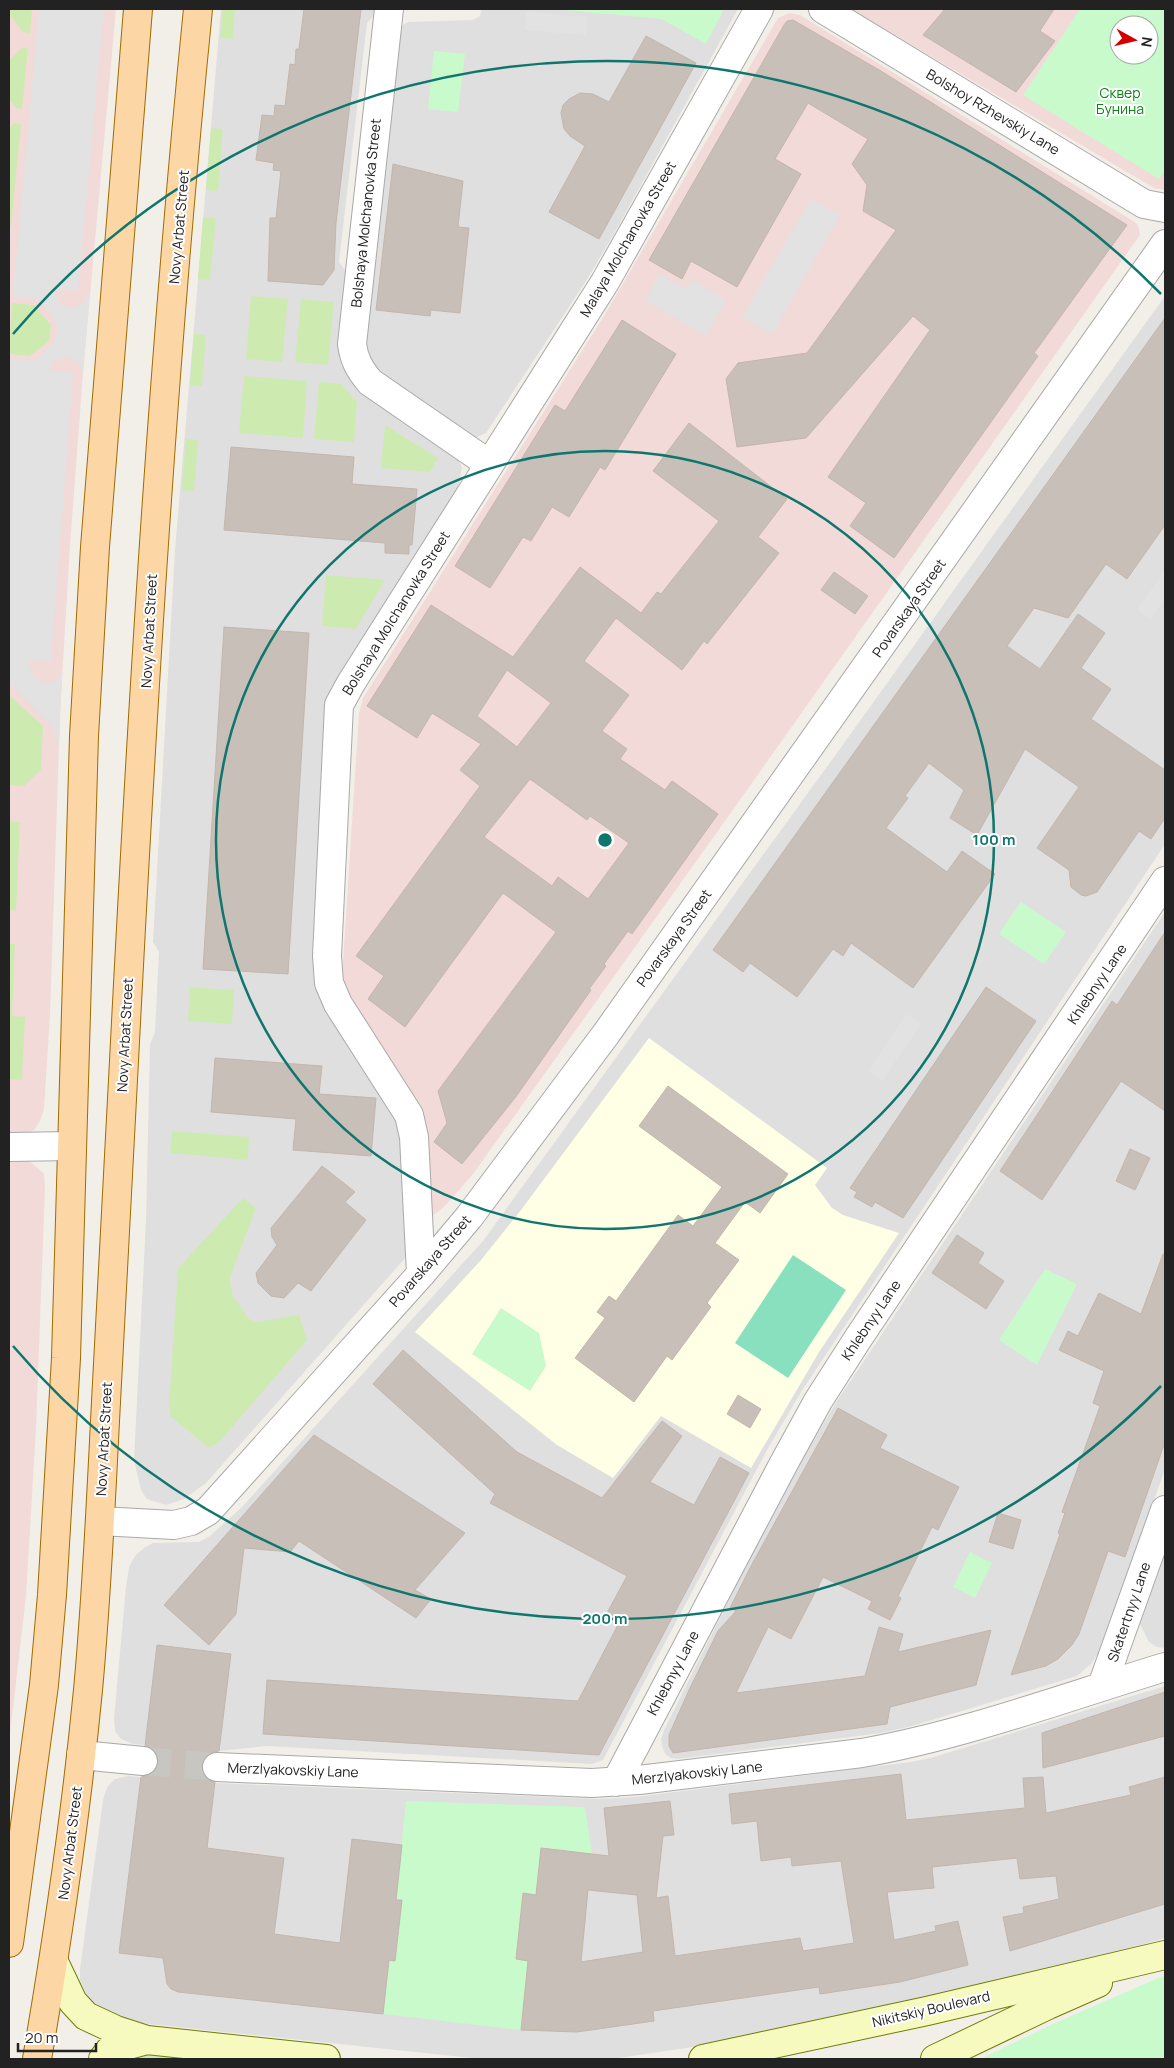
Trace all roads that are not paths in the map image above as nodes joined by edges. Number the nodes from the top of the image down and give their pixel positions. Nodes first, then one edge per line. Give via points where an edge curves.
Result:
1 (138, 9) edge
2 (198, 9) edge
3 (389, 9) edge
4 (759, 9) edge
5 (823, 9) edge
6 (1165, 208) edge
7 (1165, 244) edge
8 (489, 464) junction
9 (1165, 881) edge
10 (72, 1146) junction
11 (9, 1147) edge
12 (422, 1274) junction
13 (1165, 1510) edge
14 (100, 1521) junction
15 (1165, 1667) edge
16 (1102, 1686) junction
17 (81, 1755) junction
18 (143, 1761) tunnel mouth
19 (229, 1767) tunnel mouth
20 (616, 1782) junction
21 (10, 1929) edge
22 (1162, 1956) edge
23 (54, 1962) junction
24 (146, 2040) junction
25 (37, 2059) edge
26 (103, 2059) edge
27 (326, 2059) edge
28 (703, 2059) edge
29 (934, 2059) edge

1 - 10 main road via 95,547 84,736
2 - 14 main road, Novy Arbat Street via 153,560
3 - 8 street, Bolshaya Molchanovka Street via 352,344 354,356 370,382
4 - 8 street, Malaya Molchanovka Street via 605,282
5 - 6 street, Bolshoy Rzhevskiy Lane via 1144,204
7 - 12 street, Povarskaya Street via 606,1034 469,1217
8 - 12 street, Bolshaya Molchanovka Street via 342,698 338,717 327,956 329,983 338,1004 409,1115 414,1137
9 - 20 street, Khlebnyy Lane via 818,1401
10 - 11 street
10 - 21 main road via 66,1358 52,1594 44,1685
12 - 14 street, Povarskaya Street via 208,1511 191,1521 174,1525
13 - 16 street, Skatertnyy Lane
14 - 17 main road, Novy Arbat Street
15 - 16 street, Merzlyakovskiy Lane
16 - 20 street, Merzlyakovskiy Lane via 944,1735 862,1754
17 - 18 street
17 - 23 main road, Novy Arbat Street
19 - 20 street, Merzlyakovskiy Lane
22 - 28 main road, Nikitskiy Boulevard
22 - 29 main road, Nikitskiy Boulevard
23 - 24 main road via 73,2002 86,2016
23 - 25 main road, Novy Arbat Street
24 - 26 main road via 110,2050
24 - 27 main road

